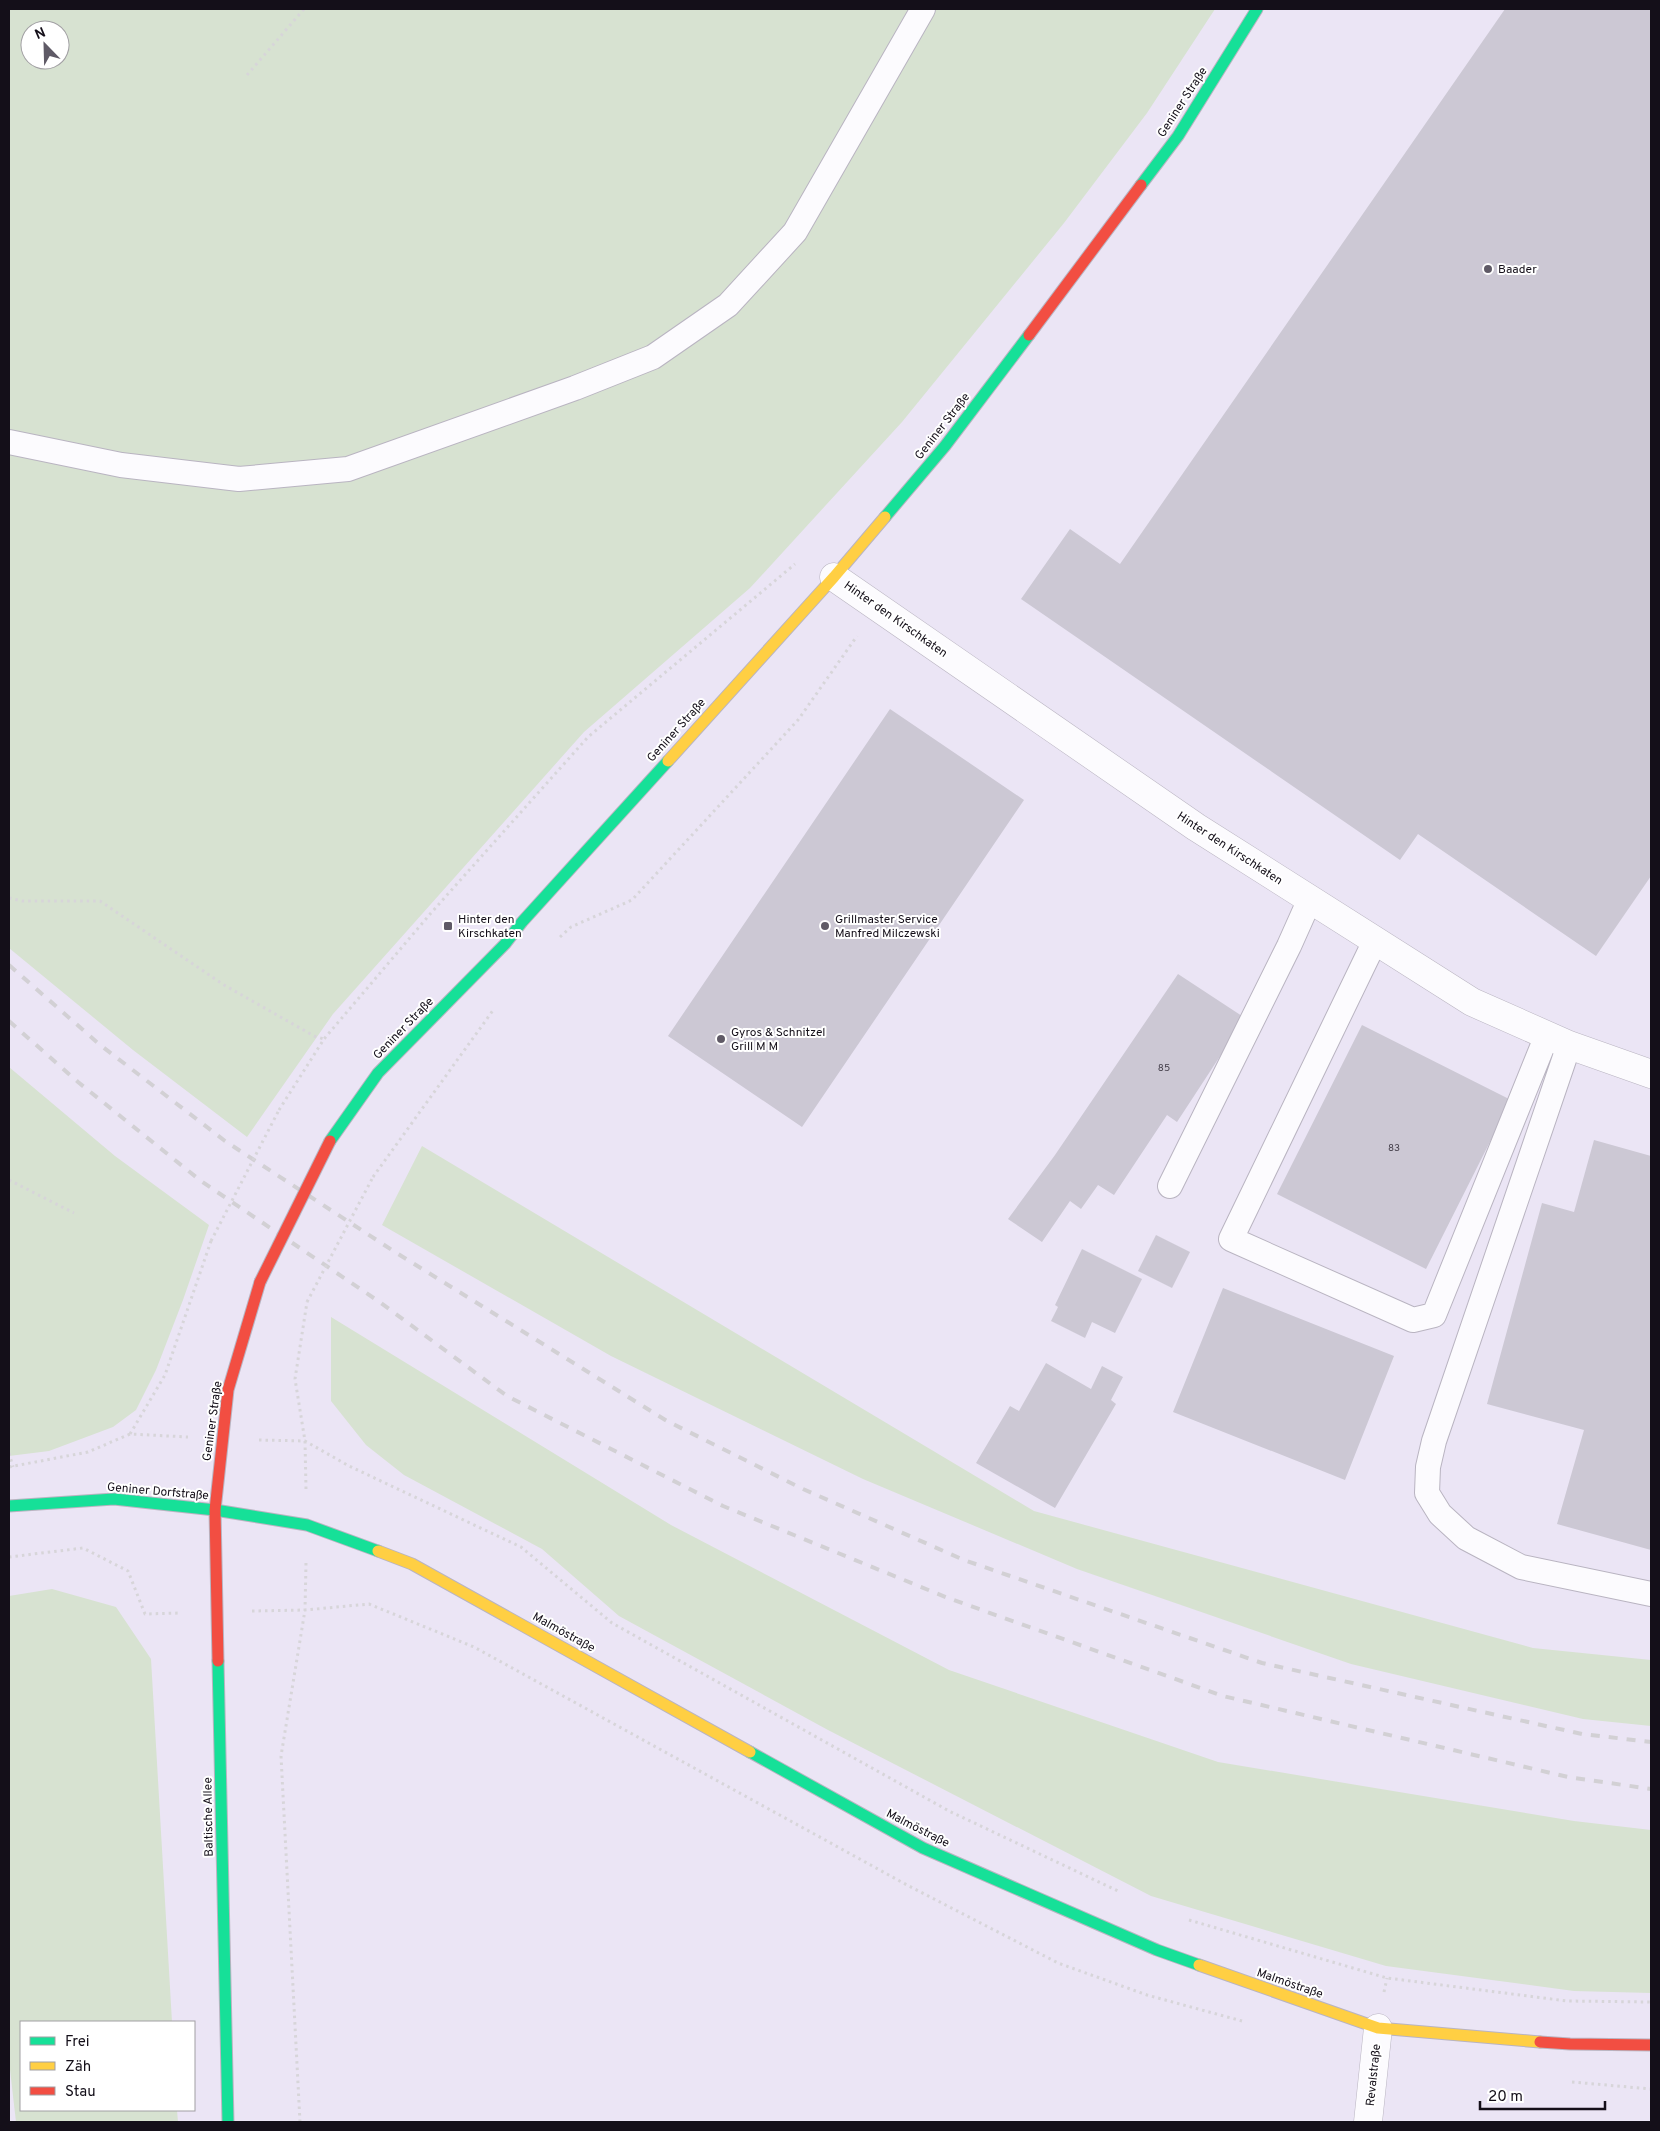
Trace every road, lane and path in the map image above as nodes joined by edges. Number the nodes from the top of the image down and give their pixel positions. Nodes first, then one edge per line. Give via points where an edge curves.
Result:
1 (304, 9) edge
2 (923, 9) edge
3 (1257, 9) edge
4 (247, 75) dead end
5 (9, 442) edge
6 (834, 577) junction
7 (877, 606) junction
8 (9, 898) edge
9 (1310, 900) junction
10 (557, 939) dead end
11 (1375, 941) junction
12 (500, 1002) dead end
13 (324, 1039) junction
14 (1558, 1040) junction
15 (1651, 1074) edge
16 (9, 1180) edge
17 (1170, 1186) dead end
18 (74, 1213) dead end
19 (9, 1467) edge
20 (9, 1506) edge
21 (215, 1510) junction
22 (9, 1557) edge
23 (1651, 1594) edge
24 (217, 1611) junction
25 (1123, 1893) dead end
26 (1186, 1919) dead end
27 (1651, 2002) edge
28 (1378, 2028) junction
29 (1651, 2045) edge
30 (228, 2122) edge
31 (300, 2122) edge
32 (1368, 2122) edge

1 - 4 path
2 - 5 lane via 795,232 728,305 653,356 575,388 348,469 239,479 121,465
3 - 6 main road, Geniner Straße via 1178,136 945,446
6 - 7 street, Hinter den Kirschkaten
6 - 13 path via 804,556 588,737
6 - 21 main road, Geniner Straße, bridge via 505,944 378,1073 330,1141 260,1282 228,1390
7 - 9 street, Hinter den Kirschkaten via 1196,827
7 - 10 path via 798,720 632,900 571,927
8 - 13 path via 22,901 100,901 224,985
9 - 11 street, Hinter den Kirschkaten
9 - 17 lane
11 - 14 street, Hinter den Kirschkaten via 1472,1002
11 - 14 lane via 1231,1239 1413,1320 1434,1315
12 - 25 path, bridge via 373,1177 307,1302 295,1379 305,1441 349,1466 521,1547 612,1623 940,1806
13 - 19 path, bridge via 279,1110 211,1241 165,1375 130,1434 88,1452
14 - 15 street, Hinter den Kirschkaten
14 - 23 lane via 1434,1441 1427,1493 1440,1514 1466,1538 1521,1567
16 - 18 path
20 - 21 main road, Geniner Dorfstraße via 114,1499
21 - 24 main road, Baltische Allee
21 - 28 main road, Malmöstraße via 307,1525 412,1564 923,1848 1157,1950
22 - 24 path via 83,1548 128,1571 145,1614
24 - 30 main road, Baltische Allee
24 - 31 path via 305,1610 281,1756
26 - 27 path via 1387,1978 1567,2001
28 - 29 main road, Malmöstraße via 1570,2044
28 - 32 street, Revalstraße

